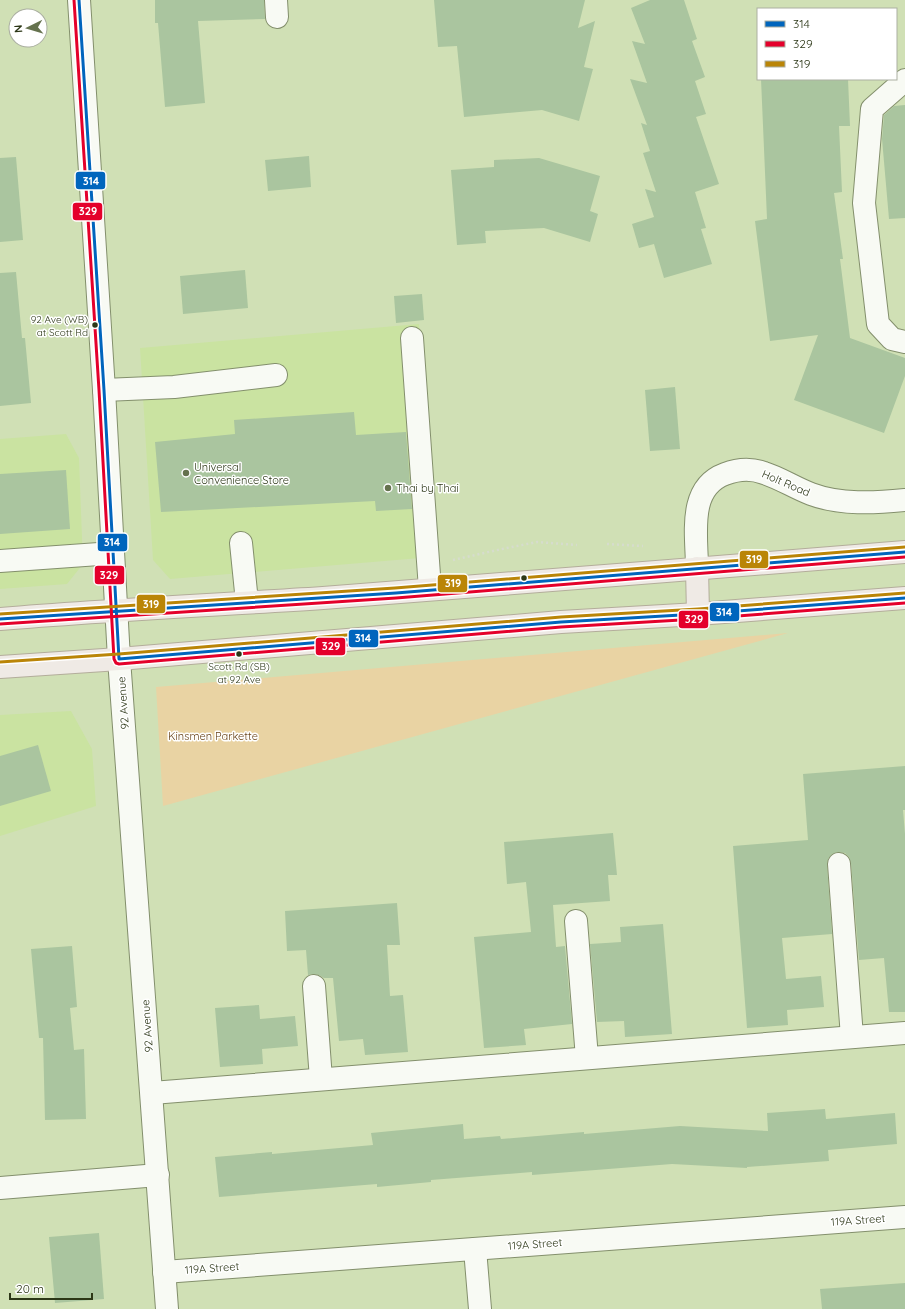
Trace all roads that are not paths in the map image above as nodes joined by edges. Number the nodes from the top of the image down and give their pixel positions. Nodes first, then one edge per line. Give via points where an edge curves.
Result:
1 (79, 0) edge
2 (905, 80) edge
3 (412, 338) dead end
4 (905, 342) edge
5 (276, 375) dead end
6 (104, 390) junction
7 (905, 500) edge
8 (241, 543) dead end
9 (113, 552) junction
10 (905, 552) edge
11 (0, 561) edge
12 (697, 568) junction
13 (430, 589) junction
14 (905, 598) edge
15 (247, 602) junction
16 (116, 610) junction
17 (698, 614) junction
18 (0, 619) edge
19 (119, 659) junction
20 (0, 668) edge
21 (839, 864) dead end
22 (576, 921) dead end
23 (314, 986) dead end
24 (905, 1033) edge
25 (852, 1037) junction
26 (587, 1058) junction
27 (321, 1079) junction
28 (152, 1093) junction
29 (158, 1175) junction
30 (0, 1188) edge
31 (905, 1217) edge
32 (475, 1249) junction
33 (164, 1272) junction
34 (167, 1309) edge
35 (480, 1309) edge

1 - 6 street, 92 Avenue
2 - 4 street via 872,110 864,203 878,324 892,339
3 - 13 street
5 - 6 street via 174,387
6 - 9 street, 92 Avenue
7 - 12 street, Holt Road via 841,501 811,494 765,473 753,470 731,472 715,479 700,500 697,510
8 - 15 street
9 - 11 street
9 - 16 street, 92 Avenue
10 - 12 main road
12 - 13 main road
12 - 17 main road
13 - 15 main road
14 - 17 main road
15 - 16 main road
16 - 18 main road
16 - 19 street, 92 Avenue
17 - 19 main road via 561,622
19 - 20 main road
19 - 28 street, 92 Avenue
21 - 25 street
22 - 26 street
23 - 27 street
24 - 25 street
25 - 26 street
26 - 27 street
27 - 28 street
28 - 29 street, 92 Avenue
29 - 30 street
29 - 33 street, 92 Avenue
31 - 32 street, 119A Street
32 - 33 street, 119A Street
32 - 35 street
33 - 34 street, 92 Avenue

